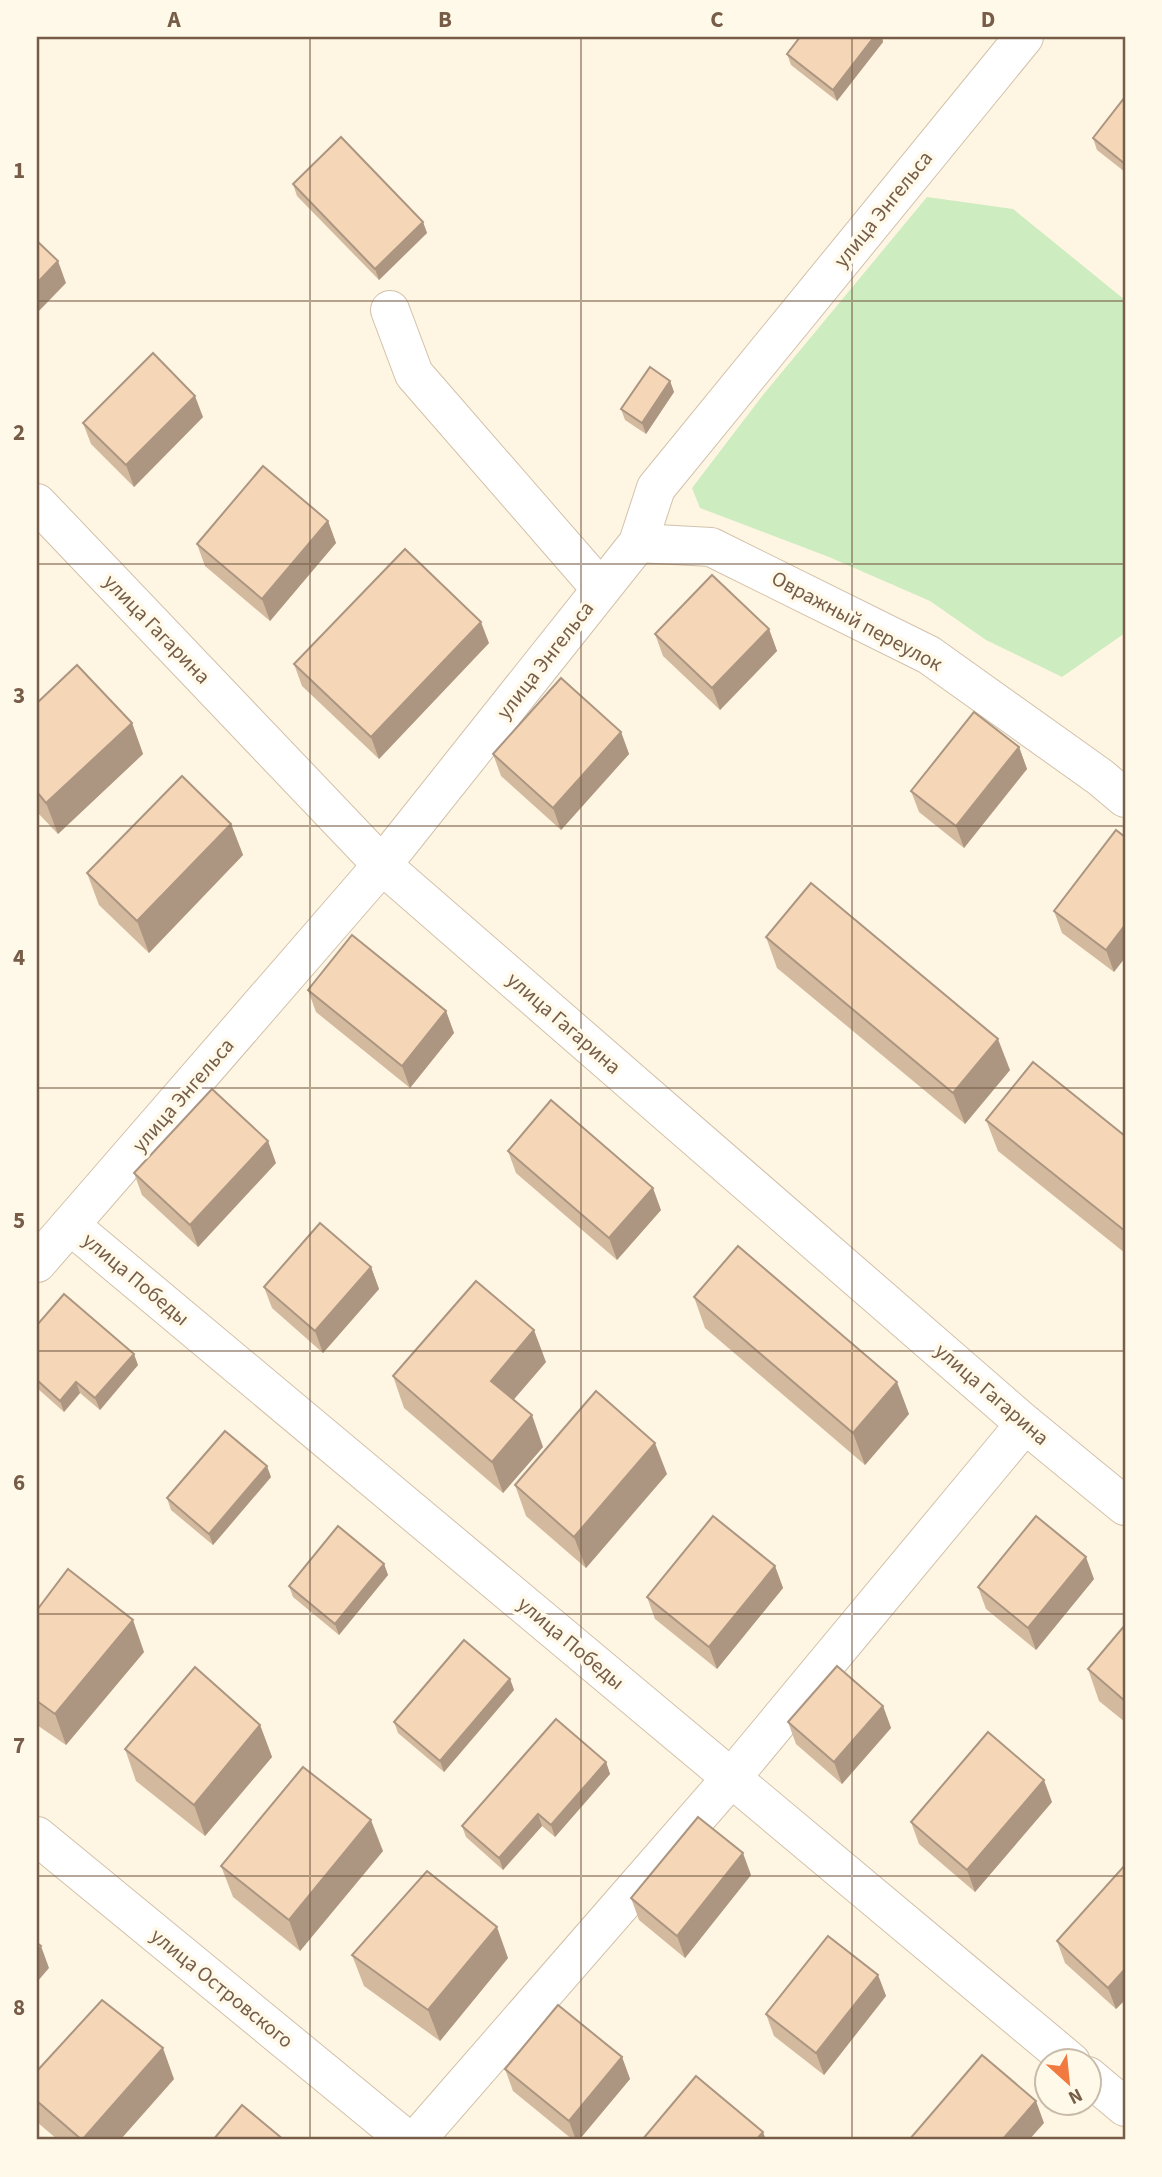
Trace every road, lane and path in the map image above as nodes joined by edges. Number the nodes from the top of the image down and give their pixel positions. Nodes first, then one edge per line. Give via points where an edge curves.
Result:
1 (1020, 38) edge
2 (390, 310) dead end
3 (37, 503) edge
4 (638, 543) junction
5 (601, 589) junction
6 (1125, 798) edge
7 (382, 866) junction
8 (70, 1225) junction
9 (37, 1263) edge
10 (1025, 1424) junction
11 (1125, 1506) edge
12 (732, 1777) junction
13 (37, 1836) edge
14 (1054, 2048) edge
15 (1102, 2088) edge
16 (1125, 2107) edge
17 (407, 2140) edge
18 (416, 2140) edge

1 - 4 street, улица Энгельса via 656,488
2 - 5 street via 414,374
3 - 7 street, улица Гагарина
4 - 5 street, улица Энгельса
4 - 6 street, Овражный переулок via 711,547 929,655
5 - 7 street, улица Энгельса
7 - 8 street, улица Энгельса
7 - 10 street, улица Гагарина
8 - 9 street, улица Энгельса
8 - 12 street, улица Победы
10 - 11 street, улица Гагарина
10 - 12 street
12 - 14 street, улица Победы
12 - 18 street
13 - 17 street, улица Островского
15 - 16 street

